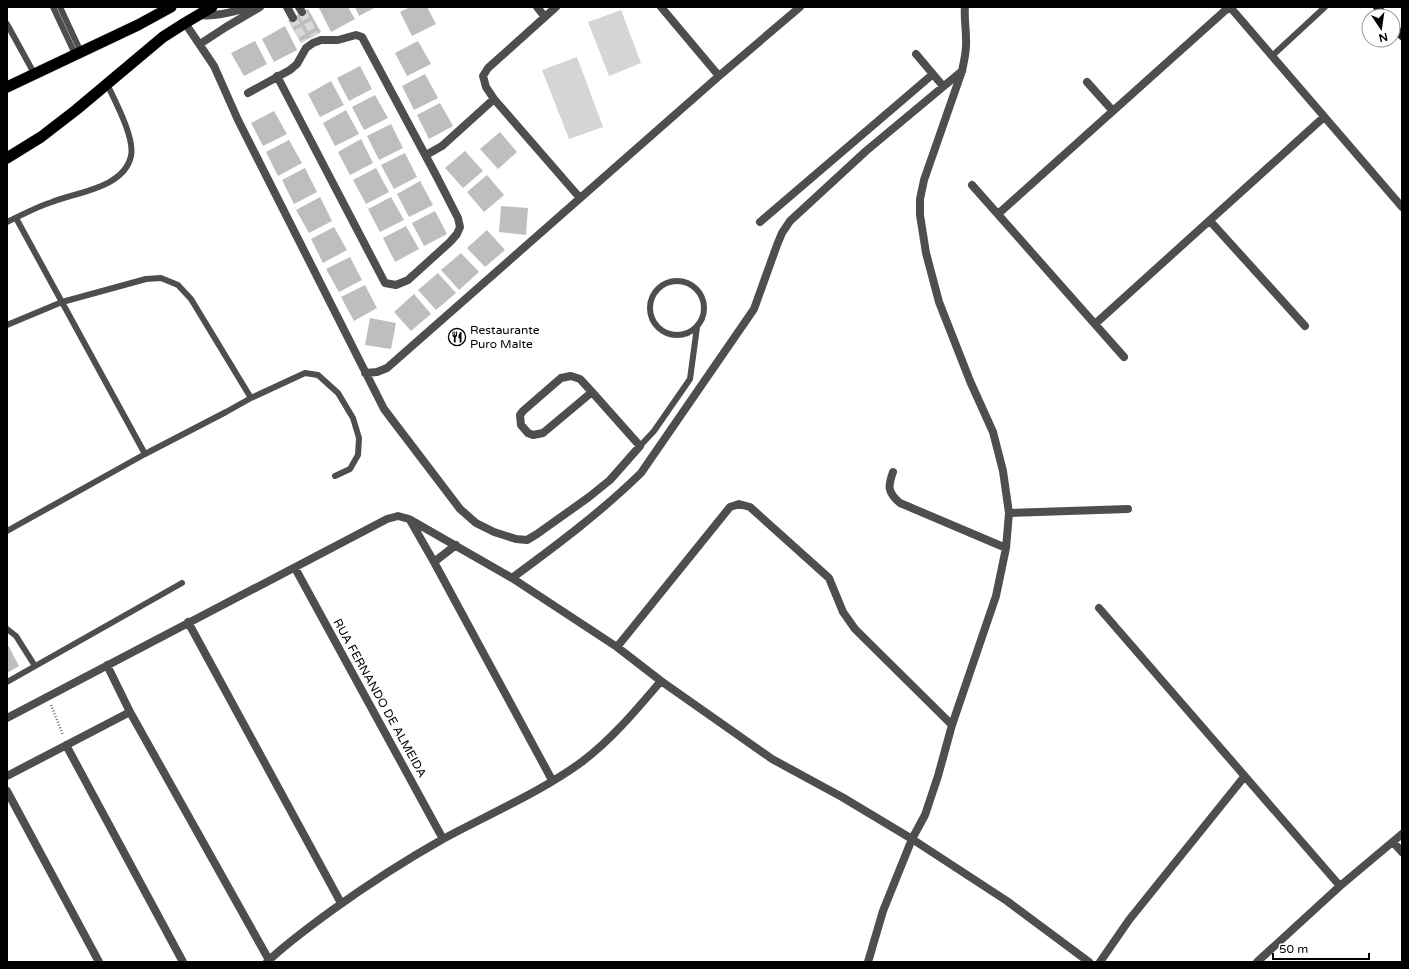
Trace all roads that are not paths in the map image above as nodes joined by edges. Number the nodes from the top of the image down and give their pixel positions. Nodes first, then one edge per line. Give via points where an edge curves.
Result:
1 (53, 7) edge
2 (60, 7) edge
3 (171, 7) edge
4 (212, 7) edge
5 (252, 7) edge
6 (260, 7) edge
7 (286, 7) edge
8 (537, 7) edge
9 (556, 7) edge
10 (661, 7) edge
11 (800, 7) edge
12 (965, 7) edge
13 (1230, 7) edge
14 (1325, 7) edge
15 (199, 14) junction
16 (545, 16) junction
17 (292, 18) tunnel mouth
18 (185, 22) junction
19 (7, 24) edge
20 (200, 44) junction
21 (78, 53) junction
22 (916, 54) dead end
23 (1272, 56) junction
24 (962, 71) junction
25 (35, 74) junction
26 (933, 74) junction
27 (277, 76) junction
28 (719, 76) junction
29 (1086, 82) dead end
30 (107, 84) junction
31 (944, 86) junction
32 (7, 87) edge
33 (248, 93) dead end
34 (494, 99) junction
35 (1113, 112) junction
36 (1324, 117) junction
37 (426, 155) junction
38 (7, 158) edge
39 (972, 184) dead end
40 (580, 198) junction
41 (1402, 207) edge
42 (998, 214) junction
43 (16, 218) junction
44 (1210, 221) junction
45 (7, 222) edge
46 (760, 222) dead end
47 (62, 302) junction
48 (1095, 324) junction
49 (7, 325) edge
50 (1306, 326) dead end
51 (697, 327) junction
52 (1124, 357) dead end
53 (365, 373) junction
54 (592, 392) junction
55 (251, 398) junction
56 (640, 446) junction
57 (145, 454) junction
58 (893, 472) dead end
59 (335, 476) dead end
60 (1128, 509) dead end
61 (1009, 513) junction
62 (409, 519) junction
63 (7, 531) edge
64 (456, 545) junction
65 (1006, 548) junction
66 (434, 562) junction
67 (296, 568) junction
68 (512, 578) junction
69 (182, 583) dead end
70 (1099, 608) dead end
71 (188, 622) junction
72 (7, 629) edge
73 (617, 648) junction
74 (107, 665) junction
75 (35, 666) junction
76 (661, 681) junction
77 (7, 682) edge
78 (130, 712) junction
79 (7, 718) edge
80 (952, 725) junction
81 (66, 745) junction
82 (7, 776) edge
83 (1244, 777) junction
84 (552, 780) junction
85 (7, 791) edge
86 (1402, 834) edge
87 (443, 839) junction
88 (912, 839) junction
89 (1393, 842) junction
90 (1402, 852) edge
91 (1340, 886) junction
92 (341, 903) junction
93 (268, 961) edge
94 (99, 962) edge
95 (183, 962) edge
96 (868, 962) edge
97 (1089, 962) edge
98 (1100, 962) edge
99 (1256, 962) edge

1 - 21 lane
2 - 21 lane
3 - 21 highway
4 - 15 highway
5 - 15 street via 223,15
6 - 20 street
7 - 17 street
8 - 16 street
9 - 16 street
10 - 28 street
11 - 28 street
12 - 24 street via 966,51
13 - 23 street
13 - 35 street
14 - 23 lane
15 - 18 highway
16 - 34 street via 488,68 483,76
18 - 20 street
18 - 30 highway
19 - 25 lane
20 - 53 street via 218,74 238,120
21 - 25 highway
22 - 26 street
23 - 36 street
24 - 31 street
24 - 61 street via 924,180 920,215 926,253 939,302 992,432 1003,472
25 - 32 highway
26 - 31 street
26 - 46 street
27 - 33 street
27 - 37 street via 297,64 306,44 316,39 338,40 356,35 362,37
27 - 37 street via 385,283 396,285 408,280 450,242 460,226
28 - 40 street
29 - 35 street
30 - 38 highway via 41,137
30 - 43 lane via 130,140 131,156 124,170 109,183 52,202
31 - 68 street via 866,151 790,221 777,245 754,309 642,473 578,529
34 - 37 street via 442,146
34 - 40 street
35 - 42 street
36 - 41 street
36 - 44 street
39 - 42 street
40 - 53 street via 387,368
42 - 48 street
43 - 45 lane
43 - 47 lane
44 - 48 street
44 - 50 street
47 - 49 lane
47 - 55 lane via 146,279 161,278 178,286 191,299
47 - 57 lane
48 - 52 street
51 - 51 lane via 702,320 704,303 695,288 688,283 671,281 656,289 649,307 654,325 670,335 689,333
51 - 56 lane via 690,379 654,431
53 - 56 street via 384,409 460,509 476,524 516,539 527,540 589,497 610,480
54 - 54 street via 575,376 561,378 523,411 521,425 533,435 543,433
54 - 56 street
55 - 57 lane
55 - 59 lane via 305,373 318,374 338,393 353,418 358,438 358,455 350,469
57 - 63 lane
58 - 65 street via 890,491 900,502
60 - 61 street
61 - 65 street
62 - 64 street
62 - 66 street
62 - 67 street via 398,516 387,519
64 - 66 street
64 - 68 street
65 - 80 street via 996,596
66 - 84 street
67 - 71 street
67 - 87 street, RUA FERNANDO DE ALMEIDA
68 - 73 street
69 - 75 lane
70 - 83 street
71 - 74 street
71 - 92 street
72 - 75 lane via 26,649
73 - 76 street
73 - 80 street via 730,507 739,504 750,507 829,578 843,612 855,630
74 - 78 street
74 - 79 street
75 - 77 lane
76 - 84 street via 611,736 583,761
76 - 88 street via 772,759
78 - 81 street
78 - 93 street
80 - 88 street via 925,815
81 - 82 street
81 - 95 street
83 - 91 street
83 - 98 street via 1129,920
84 - 87 street
85 - 94 street
86 - 89 street
87 - 92 street
88 - 96 street via 883,910
88 - 97 street via 1007,901
89 - 90 street
89 - 91 street
91 - 99 street
92 - 93 street

